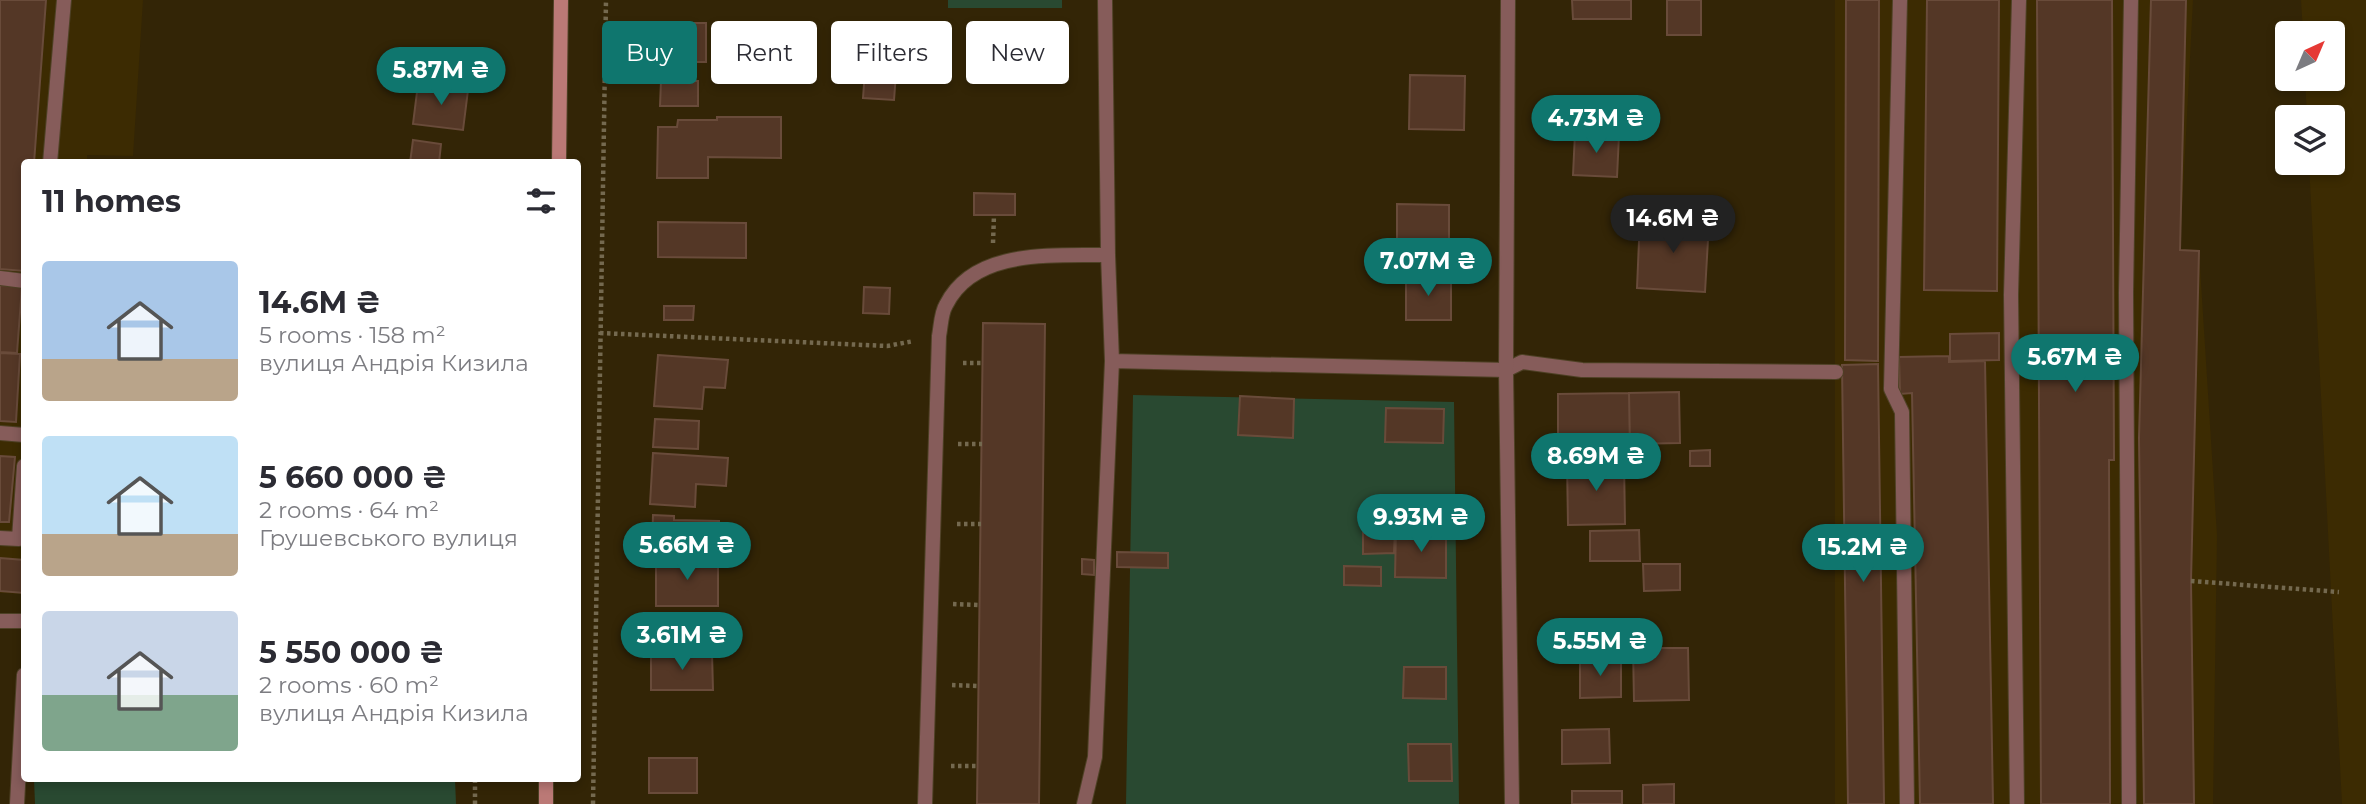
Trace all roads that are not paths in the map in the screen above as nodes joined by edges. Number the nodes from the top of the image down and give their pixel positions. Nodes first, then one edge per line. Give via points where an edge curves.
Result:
1 (64, 0) edge
2 (561, 0) edge
3 (1105, 0) edge
4 (1508, 0) edge
5 (1900, 0) edge
6 (2018, 0) edge
7 (2131, 0) edge
8 (50, 159) edge
9 (559, 159) edge
10 (1108, 255) junction
11 (0, 278) edge
12 (21, 281) edge
13 (1112, 361) junction
14 (1506, 370) junction
15 (1836, 372) dead end
16 (0, 433) edge
17 (21, 435) edge
18 (21, 510) edge
19 (0, 538) edge
20 (0, 621) edge
21 (21, 621) edge
22 (21, 730) edge
23 (546, 782) edge
24 (17, 804) edge
25 (545, 804) edge
26 (925, 804) edge
27 (1084, 804) edge
28 (1512, 804) edge
29 (1907, 804) edge
30 (2017, 804) edge
31 (2129, 804) edge

1 - 8 street
2 - 9 street
3 - 10 street
4 - 14 street
5 - 29 street via 1891,389 1902,412
6 - 30 street via 2011,295
7 - 31 street via 2126,293
10 - 13 street
10 - 26 street via 1027,257 993,265 959,284 944,306 939,336
11 - 12 street
13 - 14 street
13 - 27 street via 1095,757
14 - 15 street via 1522,362 1582,370
14 - 28 street
16 - 17 street
18 - 19 street via 19,539
20 - 21 street
22 - 24 street
23 - 25 street

